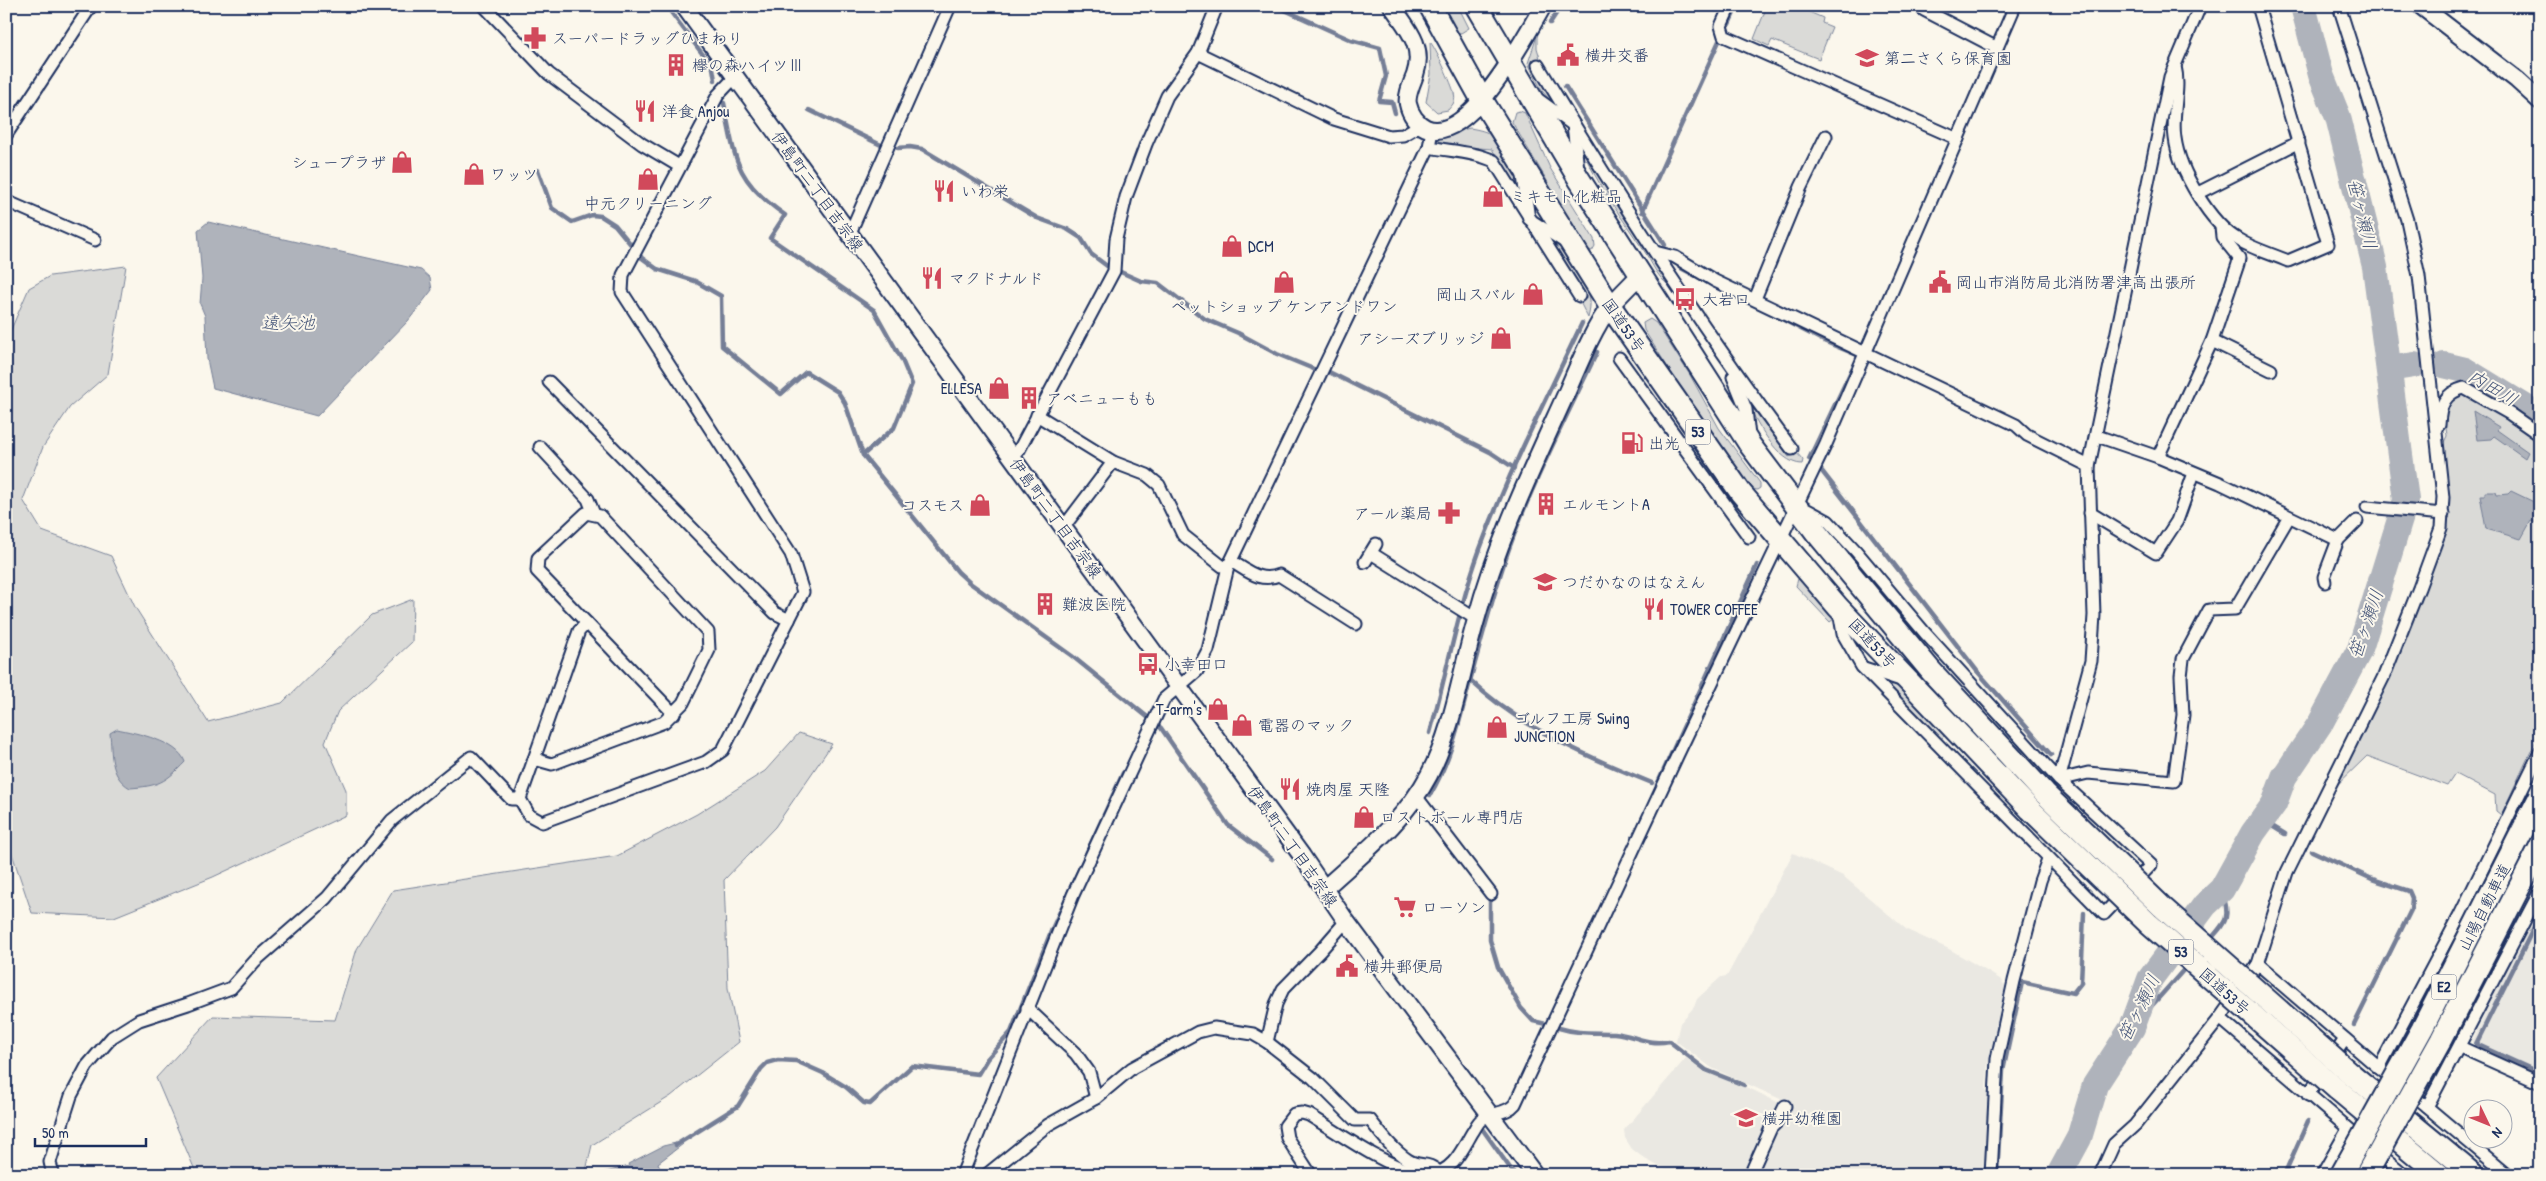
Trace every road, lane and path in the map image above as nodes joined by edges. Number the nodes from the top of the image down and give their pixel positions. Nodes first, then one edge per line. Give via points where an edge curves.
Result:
1 (91, 6) edge
2 (484, 6) edge
3 (684, 6) edge
4 (950, 6) edge
5 (1217, 6) edge
6 (1392, 6) edge
7 (1425, 6) edge
8 (1430, 6) edge
9 (1477, 6) edge
10 (1543, 6) edge
11 (1730, 6) edge
12 (2015, 6) edge
13 (2200, 6) edge
14 (2258, 6) edge
15 (2340, 6) edge
16 (2421, 6) edge
17 (1924, 10) dead end
18 (1447, 36) junction
19 (1997, 48) junction
20 (1198, 53) junction
21 (1510, 63) junction
22 (1538, 66) dead end
23 (2175, 66) junction
24 (735, 77) junction
25 (1528, 91) junction
26 (1482, 100) junction
27 (2540, 102) edge
28 (1574, 125) junction
29 (1426, 128) junction
30 (6, 135) edge
31 (1826, 136) dead end
32 (1958, 139) junction
33 (2299, 142) junction
34 (1429, 147) junction
35 (1521, 164) junction
36 (679, 166) junction
37 (1579, 179) junction
38 (2198, 193) junction
39 (6, 200) edge
40 (1529, 219) junction
41 (2221, 227) junction
42 (849, 235) junction
43 (95, 240) dead end
44 (1573, 248) junction
45 (1655, 252) junction
46 (1640, 275) junction
47 (1579, 296) dead end
48 (1755, 299) junction
49 (1610, 306) junction
50 (2212, 341) junction
51 (1866, 352) junction
52 (1618, 358) dead end
53 (1726, 362) junction
54 (2271, 370) dead end
55 (549, 382) dead end
56 (1684, 411) junction
57 (1037, 415) junction
58 (2434, 428) junction
59 (2540, 435) edge
60 (2097, 436) junction
61 (1680, 442) junction
62 (1750, 445) junction
63 (540, 448) dead end
64 (1792, 449) dead end
65 (1012, 456) junction
66 (2158, 457) junction
67 (1113, 462) junction
68 (2089, 466) junction
69 (1699, 467) junction
70 (2194, 473) junction
71 (1741, 493) junction
72 (1796, 504) junction
73 (2367, 508) dead end
74 (2090, 513) junction
75 (594, 514) junction
76 (2441, 514) junction
77 (2289, 517) junction
78 (2357, 520) dead end
79 (1064, 528) junction
80 (1749, 537) dead end
81 (1780, 540) junction
82 (2338, 540) junction
83 (1370, 553) dead end
84 (1227, 565) junction
85 (2325, 582) dead end
86 (1838, 607) junction
87 (1466, 612) junction
88 (789, 620) junction
89 (587, 623) junction
90 (1356, 624) dead end
91 (1862, 668) junction
92 (1910, 683) junction
93 (1178, 687) junction
94 (674, 714) junction
95 (2540, 752) edge
96 (534, 759) junction
97 (2052, 787) junction
98 (1416, 796) junction
99 (2540, 796) edge
100 (520, 799) junction
101 (2540, 847) edge
102 (2048, 859) junction
103 (1325, 888) junction
104 (2540, 891) edge
105 (1491, 894) dead end
106 (1346, 921) junction
107 (2258, 964) junction
108 (1027, 1008) junction
109 (2220, 1018) junction
110 (2345, 1039) junction
111 (1266, 1042) junction
112 (2460, 1047) junction
113 (2379, 1068) junction
114 (2343, 1081) junction
115 (2540, 1082) edge
116 (2308, 1095) junction
117 (1096, 1098) junction
118 (1785, 1106) dead end
119 (2428, 1107) junction
120 (1492, 1114) junction
121 (2348, 1129) junction
122 (2392, 1170) edge
123 (1435, 1174) edge
124 (53, 1175) edge
125 (962, 1175) edge
126 (986, 1175) edge
127 (1311, 1175) edge
128 (1420, 1175) edge
129 (1535, 1175) edge
130 (1750, 1175) edge
131 (1991, 1175) edge
132 (2100, 1175) edge
133 (2322, 1175) edge
134 (2341, 1175) edge
135 (2366, 1175) edge
136 (2405, 1175) edge
137 (2440, 1175) edge
138 (2474, 1175) edge
139 (2508, 1175) edge

1 - 30 street
2 - 36 street via 549,74 642,144
3 - 24 street, 伊島町二丁目吉宗線
4 - 42 street
5 - 20 street
6 - 29 street via 1419,49 1408,103 1413,116
7 - 18 highway
8 - 18 highway, 国道53号 / 53
9 - 21 highway, 国道53号 / 53
10 - 21 street
11 - 32 street via 1721,26 1724,36
12 - 19 street
13 - 23 street
14 - 33 street
15 - 58 street via 2407,220 2419,276
16 - 27 street via 2517,80
17 - 19 street
18 - 26 highway, 国道53号 / 53
19 - 32 street
20 - 29 street via 1334,119 1390,136
20 - 57 street via 1167,96 1146,144 1126,197 1116,239 1114,269
21 - 25 highway, 国道53号 / 53
21 - 26 street
22 - 28 street
23 - 38 street via 2178,78 2174,137 2179,160
23 - 60 street via 2170,77
24 - 36 street via 718,95
24 - 42 street, 伊島町二丁目吉宗線
25 - 28 street
25 - 37 highway, 国道53号 / 53
26 - 29 street via 1460,123 1445,130
26 - 35 highway, 国道53号 / 53
28 - 37 street
28 - 45 street
29 - 34 street
31 - 48 street via 1801,187
32 - 51 street
33 - 38 street
33 - 41 street via 2328,244 2288,261 2239,241
34 - 40 street via 1483,155 1494,161
34 - 84 street
35 - 40 street
35 - 44 highway, 国道53号 / 53
36 - 88 street via 623,275 622,292 791,554 803,592
37 - 46 highway, 国道53号 / 53
38 - 41 street
39 - 43 street
40 - 44 street
40 - 47 street
41 - 50 street via 2222,238 2239,258
42 - 65 street, 伊島町二丁目吉宗線
44 - 49 highway, 国道53号 / 53
45 - 48 street via 1675,257 1715,281
45 - 53 street
46 - 49 street
46 - 62 highway, 国道53号 / 53
48 - 51 street
49 - 56 highway, 国道53号 / 53
49 - 87 street via 1528,476 1497,553
50 - 54 street
50 - 66 street
51 - 68 street via 2016,425 2026,436
51 - 72 street
52 - 61 street
53 - 62 street via 1746,409
53 - 64 street
55 - 88 street via 775,613
56 - 61 street
56 - 71 highway, 国道53号 / 53
57 - 65 street via 1019,450
57 - 67 street
58 - 59 street via 2439,426 2440,411 2449,394 2464,388
58 - 76 street via 2443,497
60 - 66 street
60 - 68 street
61 - 69 street
62 - 72 highway, 国道53号 / 53
63 - 75 street via 588,499
65 - 79 street, 伊島町二丁目吉宗線
66 - 70 street
67 - 79 street
67 - 84 street via 1147,475 1159,485 1183,535
68 - 74 street
69 - 71 street
69 - 80 street
70 - 74 street via 2177,521 2156,553
70 - 77 street
71 - 81 highway, 国道53号 / 53
72 - 81 street
72 - 97 highway, 国道53号 / 53 via 1931,671
73 - 76 street
74 - 97 street via 2094,615 2091,661
75 - 89 street via 586,513 538,558 537,571
75 - 94 street via 600,516 708,632 709,650 683,703
76 - 107 street via 2438,541 2384,676 2286,872
77 - 82 street
77 - 97 street via 2235,609 2209,610 2183,659 2183,715 2174,780 2088,773
78 - 82 street
79 - 93 street, 伊島町二丁目吉宗線
81 - 86 highway, 国道53号 / 53
81 - 120 street via 1515,1104 1509,1111
82 - 85 street
83 - 87 street
84 - 90 street via 1268,580 1279,576 1287,579 1305,594
84 - 93 street via 1208,650 1197,671
86 - 91 street via 1843,634
86 - 92 highway, 国道53号 / 53
87 - 98 street via 1446,734 1429,775
88 - 100 street via 723,750 706,762 542,822 529,815
89 - 94 street
89 - 96 street via 579,631
91 - 92 street
91 - 102 street
92 - 114 highway, 国道53号 / 53, bridge via 2030,809 2157,930
93 - 103 street, 伊島町二丁目吉宗線
93 - 108 street via 1164,699 1073,895
94 - 96 street via 664,722 552,764
95 - 113 street via 2460,915
96 - 100 street
97 - 102 street via 2151,865 2104,914
97 - 114 highway, 国道53号 / 53, bridge via 2162,907
98 - 103 street via 1369,849
98 - 105 street
99 - 134 highway, 山陽自動車道 / E2, bridge via 2422,1029
100 - 124 street via 511,800 471,757 392,820 327,898 255,961 231,988 139,1020 112,1037 87,1066 71,1096 50,1162
101 - 135 highway, 山陽自動車道 / E2, bridge via 2441,1040
102 - 131 street via 2014,981 1997,1059
103 - 106 street, 伊島町二丁目吉宗線
104 - 112 street
106 - 111 street via 1283,989
106 - 120 street, 伊島町二丁目吉宗線
107 - 109 street
107 - 110 street
108 - 117 street via 1076,1054 1089,1072
108 - 125 street
109 - 116 street
109 - 132 street via 2135,1125 2114,1144
110 - 113 street
110 - 116 street
111 - 117 street via 1253,1034 1214,1028 1198,1032 1132,1068
111 - 123 street via 1314,1078 1355,1120 1370,1120 1387,1142 1410,1161 1432,1165
112 - 115 street
112 - 119 street
113 - 119 street
114 - 137 highway, 国道53号 / 53
114 - 138 highway, 国道53号 / 53
116 - 121 street
117 - 126 street via 1048,1125
118 - 130 street
119 - 139 street
120 - 123 street via 1480,1121 1450,1167
120 - 129 street, 伊島町二丁目吉宗線
121 - 122 street
121 - 133 street
122 - 136 street
127 - 128 street via 1287,1138 1284,1126 1294,1114 1309,1116 1380,1159

